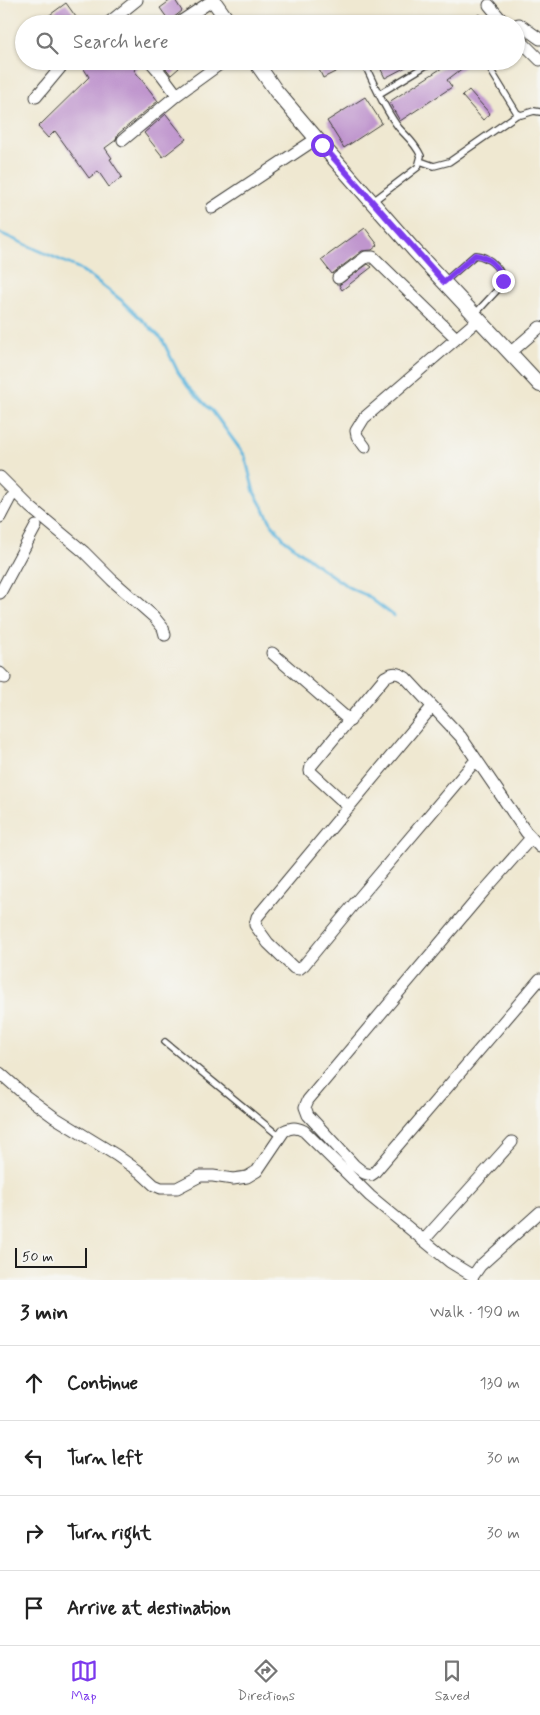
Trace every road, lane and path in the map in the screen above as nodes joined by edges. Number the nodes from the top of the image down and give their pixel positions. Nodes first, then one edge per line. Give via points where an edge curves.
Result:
1 (213, 0) edge
2 (129, 2) edge
3 (489, 5) dead end
4 (116, 15) edge
5 (190, 15) edge
6 (224, 15) edge
7 (497, 15) edge
8 (525, 28) edge
9 (540, 39) edge
10 (525, 45) edge
11 (540, 60) edge
12 (58, 70) edge
13 (158, 70) edge
14 (212, 70) edge
15 (262, 70) edge
16 (367, 70) edge
17 (418, 70) edge
18 (491, 70) edge
19 (379, 94) junction
20 (176, 96) junction
21 (36, 97) dead end
22 (540, 112) edge
23 (518, 114) junction
24 (316, 139) junction
25 (123, 140) dead end
26 (420, 161) junction
27 (372, 202) junction
28 (212, 208) dead end
29 (338, 278) dead end
30 (444, 282) junction
31 (477, 316) junction
32 (540, 327) edge
33 (456, 338) junction
34 (510, 353) junction
35 (540, 385) edge
36 (365, 447) dead end
37 (0, 477) edge
38 (10, 498) dead end
39 (0, 517) edge
40 (36, 526) dead end
41 (0, 593) edge
42 (166, 635) dead end
43 (272, 653) dead end
44 (432, 707) junction
45 (350, 721) junction
46 (476, 760) junction
47 (349, 807) junction
48 (531, 838) junction
49 (540, 847) edge
50 (540, 979) edge
51 (165, 1042) dead end
52 (0, 1073) edge
53 (279, 1136) junction
54 (512, 1142) dead end
55 (540, 1212) edge
56 (423, 1241) junction
57 (472, 1278) edge

1 - 5 street
1 - 6 street
2 - 4 street
3 - 7 street
8 - 9 street
10 - 11 street
12 - 21 street
13 - 20 street
14 - 20 street
15 - 24 street
16 - 19 lane
17 - 19 lane
18 - 23 lane
19 - 26 lane via 399,127 415,143
20 - 25 street
22 - 23 lane
23 - 26 lane via 449,162 434,166
24 - 27 street
24 - 28 street
26 - 27 lane via 418,167
27 - 30 street
29 - 33 street via 366,257 373,257
30 - 31 street
30 - 31 lane via 475,255 488,258 502,274 503,281
31 - 33 street
31 - 34 street
32 - 34 street
33 - 36 street via 364,418 356,431
34 - 35 street
37 - 42 street via 154,617
38 - 39 street
40 - 41 street
43 - 45 street
44 - 45 street via 406,678 391,673
44 - 46 street via 461,737
44 - 47 street
45 - 47 street via 310,771
46 - 47 street via 304,965 294,968 268,944 255,924 256,920
46 - 48 street
48 - 49 street
48 - 50 street via 308,1100 305,1107 308,1116 354,1165 371,1175
51 - 53 lane
52 - 53 street via 54,1117 116,1155 161,1188 177,1188 200,1176 248,1177 257,1171
53 - 56 street via 290,1128 304,1131 370,1196
54 - 56 street
55 - 57 street via 480,1266
56 - 57 street

